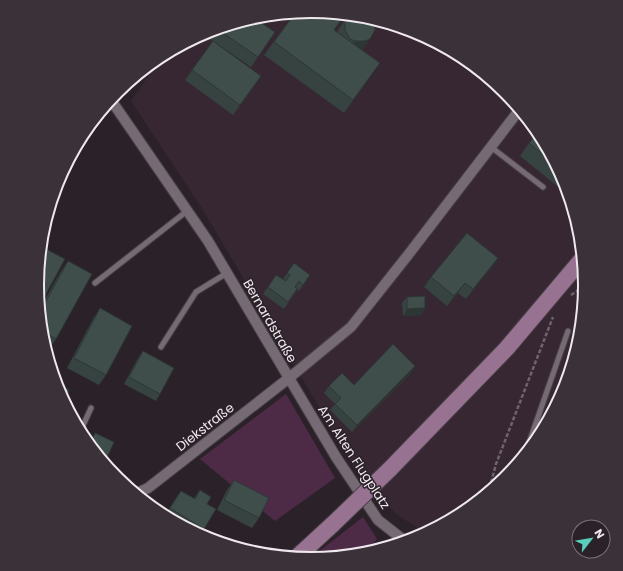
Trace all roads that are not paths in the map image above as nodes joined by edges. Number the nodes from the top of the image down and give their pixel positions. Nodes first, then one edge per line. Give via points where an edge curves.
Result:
1 (114, 105) edge
2 (517, 114) edge
3 (491, 147) junction
4 (543, 187) dead end
5 (187, 210) junction
6 (578, 264) edge
7 (227, 273) junction
8 (95, 283) dead end
9 (568, 331) dead end
10 (161, 347) dead end
11 (289, 378) junction
12 (91, 408) dead end
13 (83, 425) edge
14 (530, 439) edge
15 (141, 491) edge
16 (401, 538) edge
17 (302, 552) edge

1 - 5 street, Bernardstraße
2 - 3 street, Bernardstraße
3 - 4 lane
3 - 11 street, Bernardstraße via 351,327
5 - 7 street, Bernardstraße
5 - 8 lane
6 - 17 main road, bridge via 507,348 390,470
7 - 10 lane via 196,292
7 - 11 street, Bernardstraße
9 - 14 lane
11 - 15 street, Diekstraße
11 - 16 street, Am Alten Flugplatz via 336,457 378,520
12 - 13 lane

